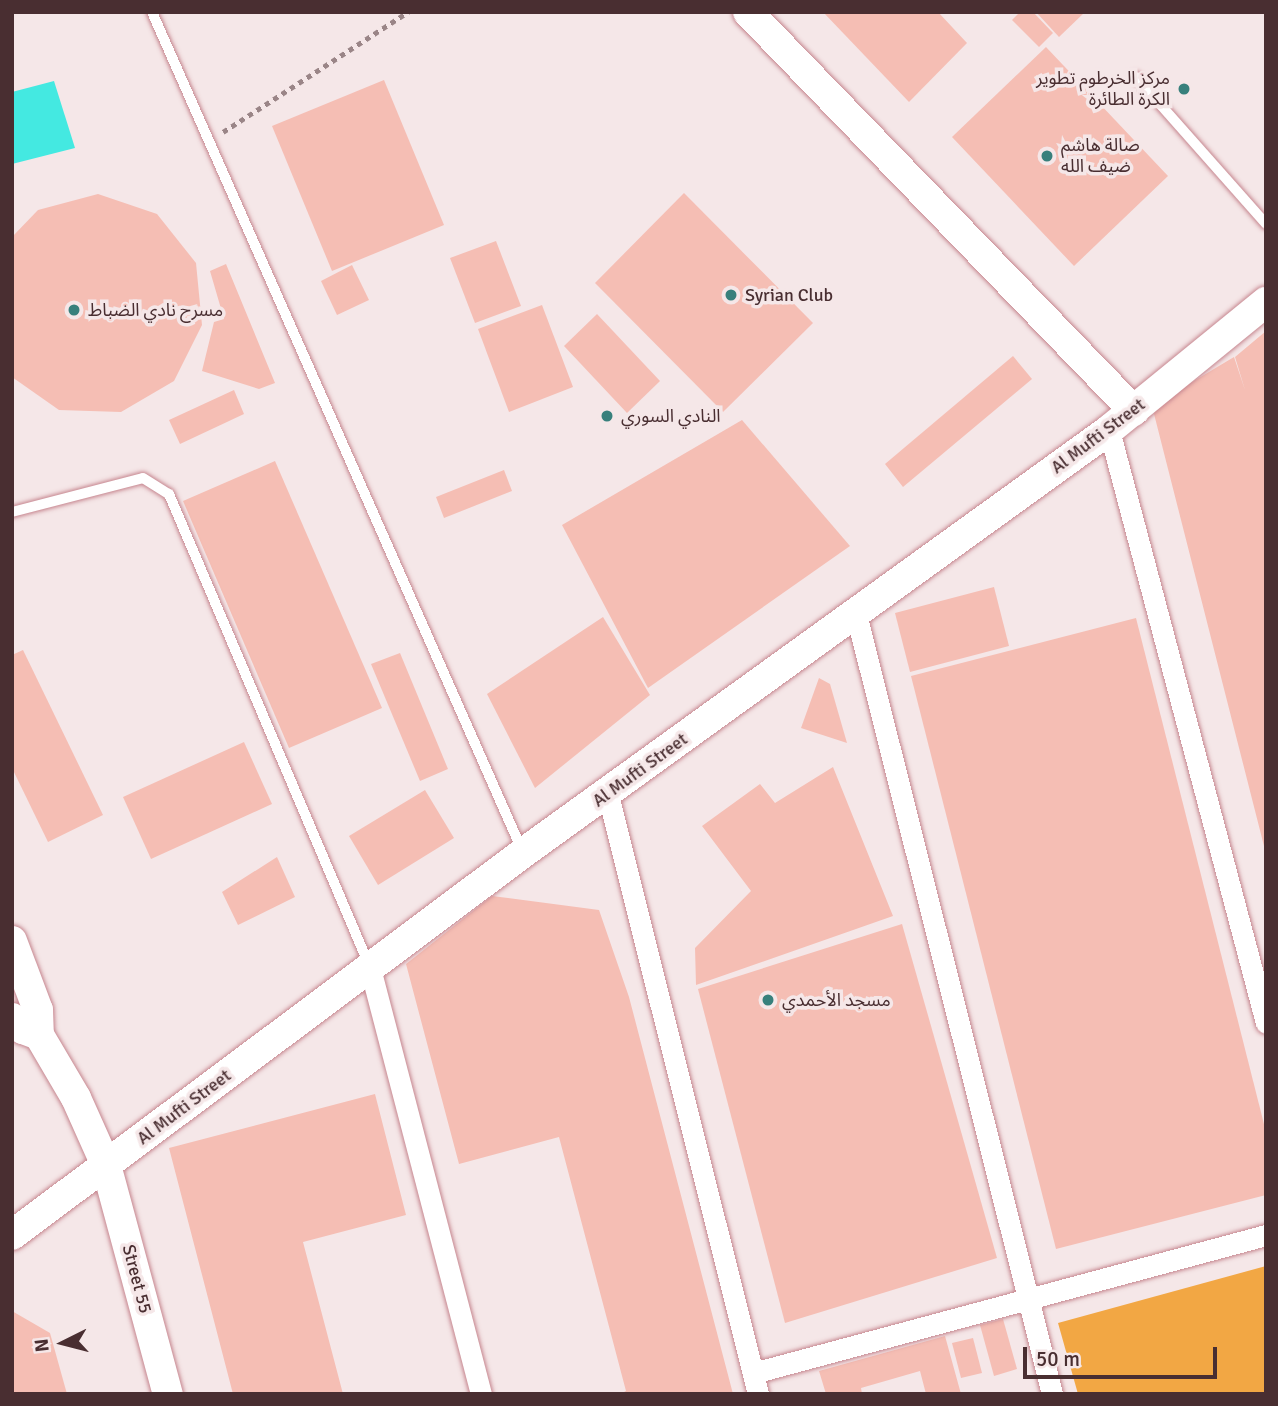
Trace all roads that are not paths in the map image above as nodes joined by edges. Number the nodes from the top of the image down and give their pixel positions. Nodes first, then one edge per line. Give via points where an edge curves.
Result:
1 (152, 12) edge
2 (748, 12) edge
3 (1136, 77) dead end
4 (1266, 224) edge
5 (1266, 302) edge
6 (1134, 411) junction
7 (1109, 430) junction
8 (12, 512) edge
9 (855, 610) junction
10 (608, 794) junction
11 (523, 853) junction
12 (12, 941) edge
13 (370, 968) junction
14 (19, 1009) edge
15 (1266, 1023) edge
16 (106, 1165) junction
17 (12, 1235) edge
18 (1266, 1235) edge
19 (1025, 1297) junction
20 (755, 1383) edge
21 (168, 1394) edge
22 (481, 1394) edge
23 (1052, 1394) edge

1 - 11 lane
2 - 6 street
3 - 4 lane
5 - 6 street, Al Mufti Street
6 - 7 street, Al Mufti Street
7 - 9 street, Al Mufti Street
7 - 15 street
8 - 13 lane via 143,478 169,494
9 - 10 street, Al Mufti Street
9 - 19 street
10 - 11 street, Al Mufti Street
10 - 20 street
11 - 13 street, Al Mufti Street
12 - 14 street
13 - 16 street, Al Mufti Street
13 - 22 street
14 - 16 street, Street 55 via 76,1098
16 - 17 street, Al Mufti Street
16 - 21 street, Street 55
18 - 19 street
19 - 20 street
19 - 23 street

